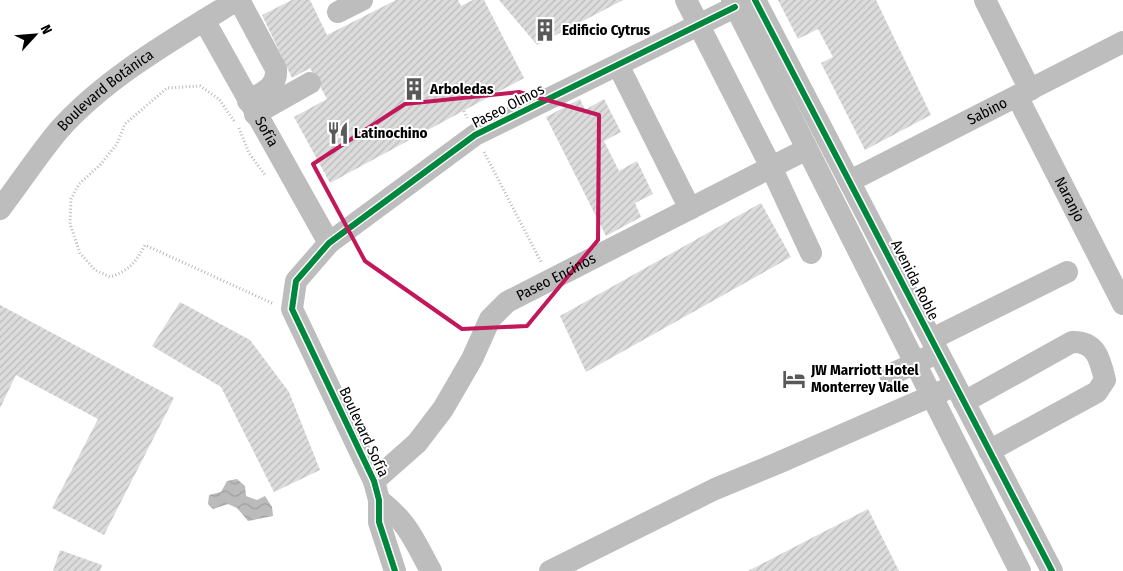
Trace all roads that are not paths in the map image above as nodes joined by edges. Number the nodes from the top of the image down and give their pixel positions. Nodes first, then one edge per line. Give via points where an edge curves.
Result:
1 (238, 0) edge
2 (362, 0) edge
3 (686, 0) edge
4 (985, 0) edge
5 (741, 2) edge
6 (338, 12) dead end
7 (204, 20) junction
8 (699, 25) junction
9 (1123, 42) edge
10 (618, 65) junction
11 (310, 83) dead end
12 (1024, 93) junction
13 (251, 108) junction
14 (807, 149) junction
15 (771, 167) junction
16 (850, 181) junction
17 (0, 209) edge
18 (690, 209) junction
19 (329, 242) junction
20 (811, 253) dead end
21 (1067, 272) dead end
22 (1123, 304) edge
23 (294, 311) joint
24 (935, 346) junction
25 (915, 364) junction
26 (890, 375) dead end
27 (959, 393) junction
28 (931, 396) junction
29 (989, 450) junction
30 (376, 490) junction
31 (395, 571) edge
32 (431, 571) edge
33 (550, 571) edge
34 (1020, 571) edge
35 (1052, 571) edge

1 - 7 street, Boulevard Botánica
1 - 13 street via 276,69 277,77
2 - 6 street
3 - 8 street
4 - 12 street, Naranjo
5 - 8 street, Paseo Olmos
5 - 14 street
5 - 16 street, Avenida Roble
7 - 13 street, Sofía
7 - 17 street, Boulevard Botánica via 99,94 60,130
8 - 10 street, Paseo Olmos
8 - 15 street
9 - 12 street, Sabino
10 - 18 street
10 - 19 street, Paseo Olmos via 475,135
11 - 13 street
12 - 16 street, Sabino
12 - 22 street, Naranjo
13 - 19 street, Sofía
14 - 15 street, Paseo Encinos
14 - 25 street
15 - 18 street, Paseo Encinos
15 - 20 street
16 - 24 street, Avenida Roble
18 - 30 street, Paseo Encinos via 507,302 498,310 490,319 472,360 443,409
19 - 23 street, Paseo Olmos via 296,281
21 - 24 street
23 - 30 street, Boulevard Sofía
24 - 25 street
24 - 27 street, Avenida Roble
25 - 26 street
25 - 28 street
27 - 28 street
27 - 29 street, Avenida Roble
27 - 29 street via 1072,342 1083,342 1095,351 1105,380 1097,392
28 - 33 street via 715,488
28 - 34 street
29 - 35 street, Avenida Roble
30 - 31 street, Boulevard Sofía via 379,522
30 - 32 street, Boulevard Sofía via 407,526

